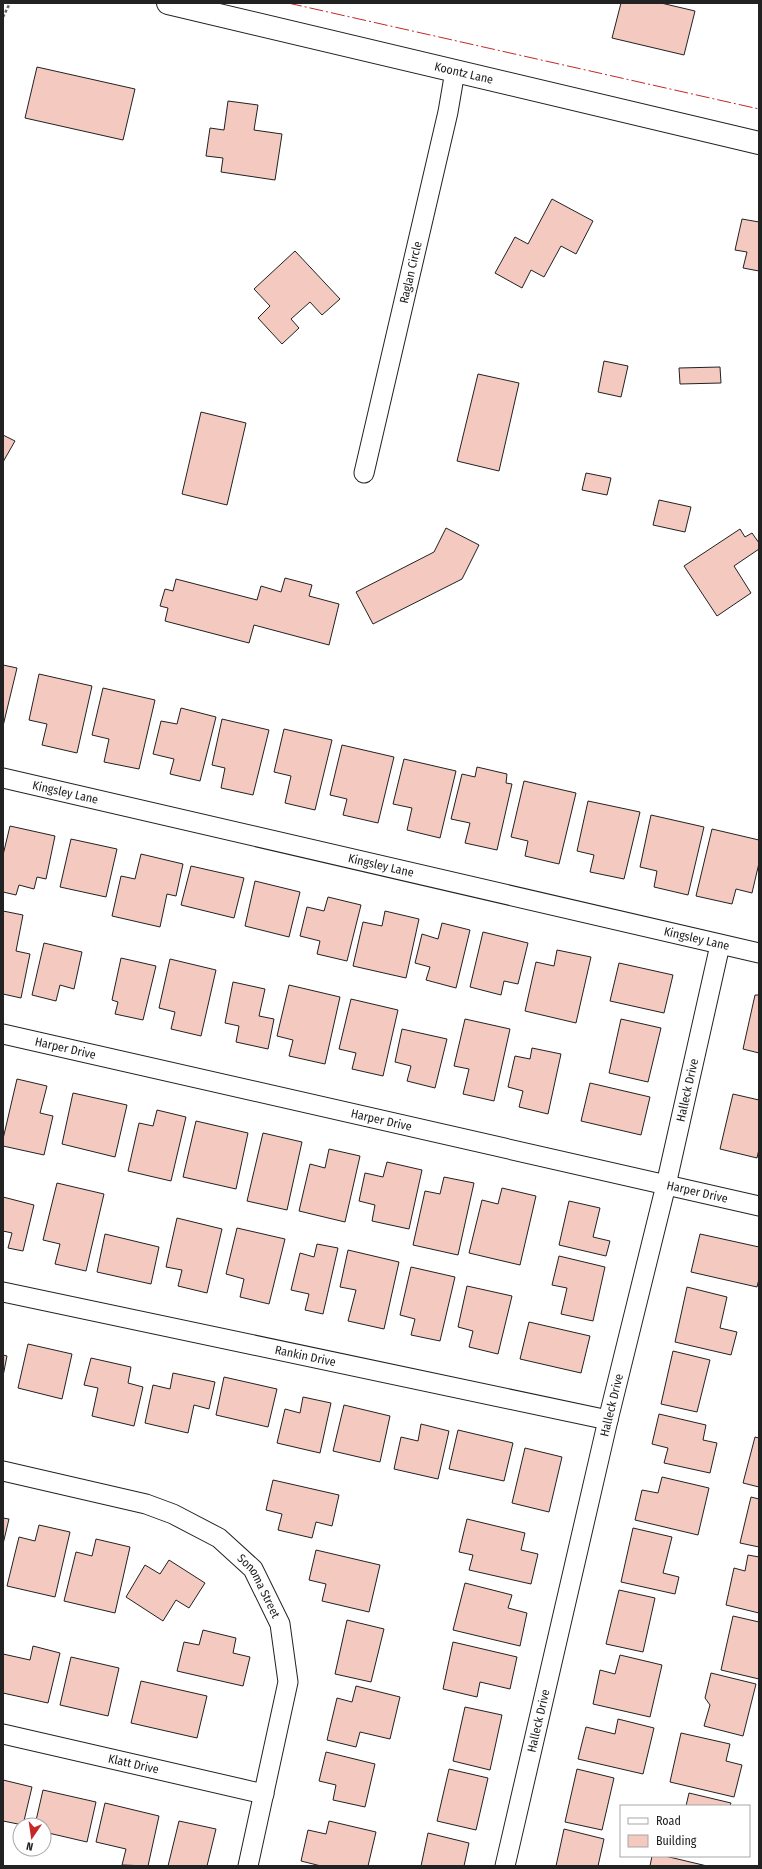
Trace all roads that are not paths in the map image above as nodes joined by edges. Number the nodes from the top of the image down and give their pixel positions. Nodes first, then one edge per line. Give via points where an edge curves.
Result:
1 (168, 3) edge
2 (455, 70) junction
3 (759, 143) edge
4 (364, 473) dead end
5 (3, 778) edge
6 (720, 945) junction
7 (759, 953) edge
8 (3, 1034) edge
9 (666, 1185) junction
10 (759, 1206) edge
11 (3, 1292) edge
12 (608, 1420) junction
13 (3, 1471) edge
14 (3, 1734) edge
15 (264, 1794) junction
16 (248, 1866) edge
17 (505, 1866) edge

1 - 2 street, Koontz Lane
2 - 3 street, Koontz Lane
2 - 4 street, Raglan Circle via 448,112
5 - 6 street, Kingsley Lane
6 - 7 street, Kingsley Lane
6 - 9 street, Halleck Drive
8 - 9 street, Harper Drive
9 - 10 street, Harper Drive
9 - 12 street, Halleck Drive
11 - 12 street, Rankin Drive
12 - 17 street, Halleck Drive
13 - 15 street, Sonoma Street via 146,1504 173,1514 218,1538 253,1569 280,1624 288,1682
14 - 15 street, Klatt Drive
15 - 16 street, Sonoma Street

